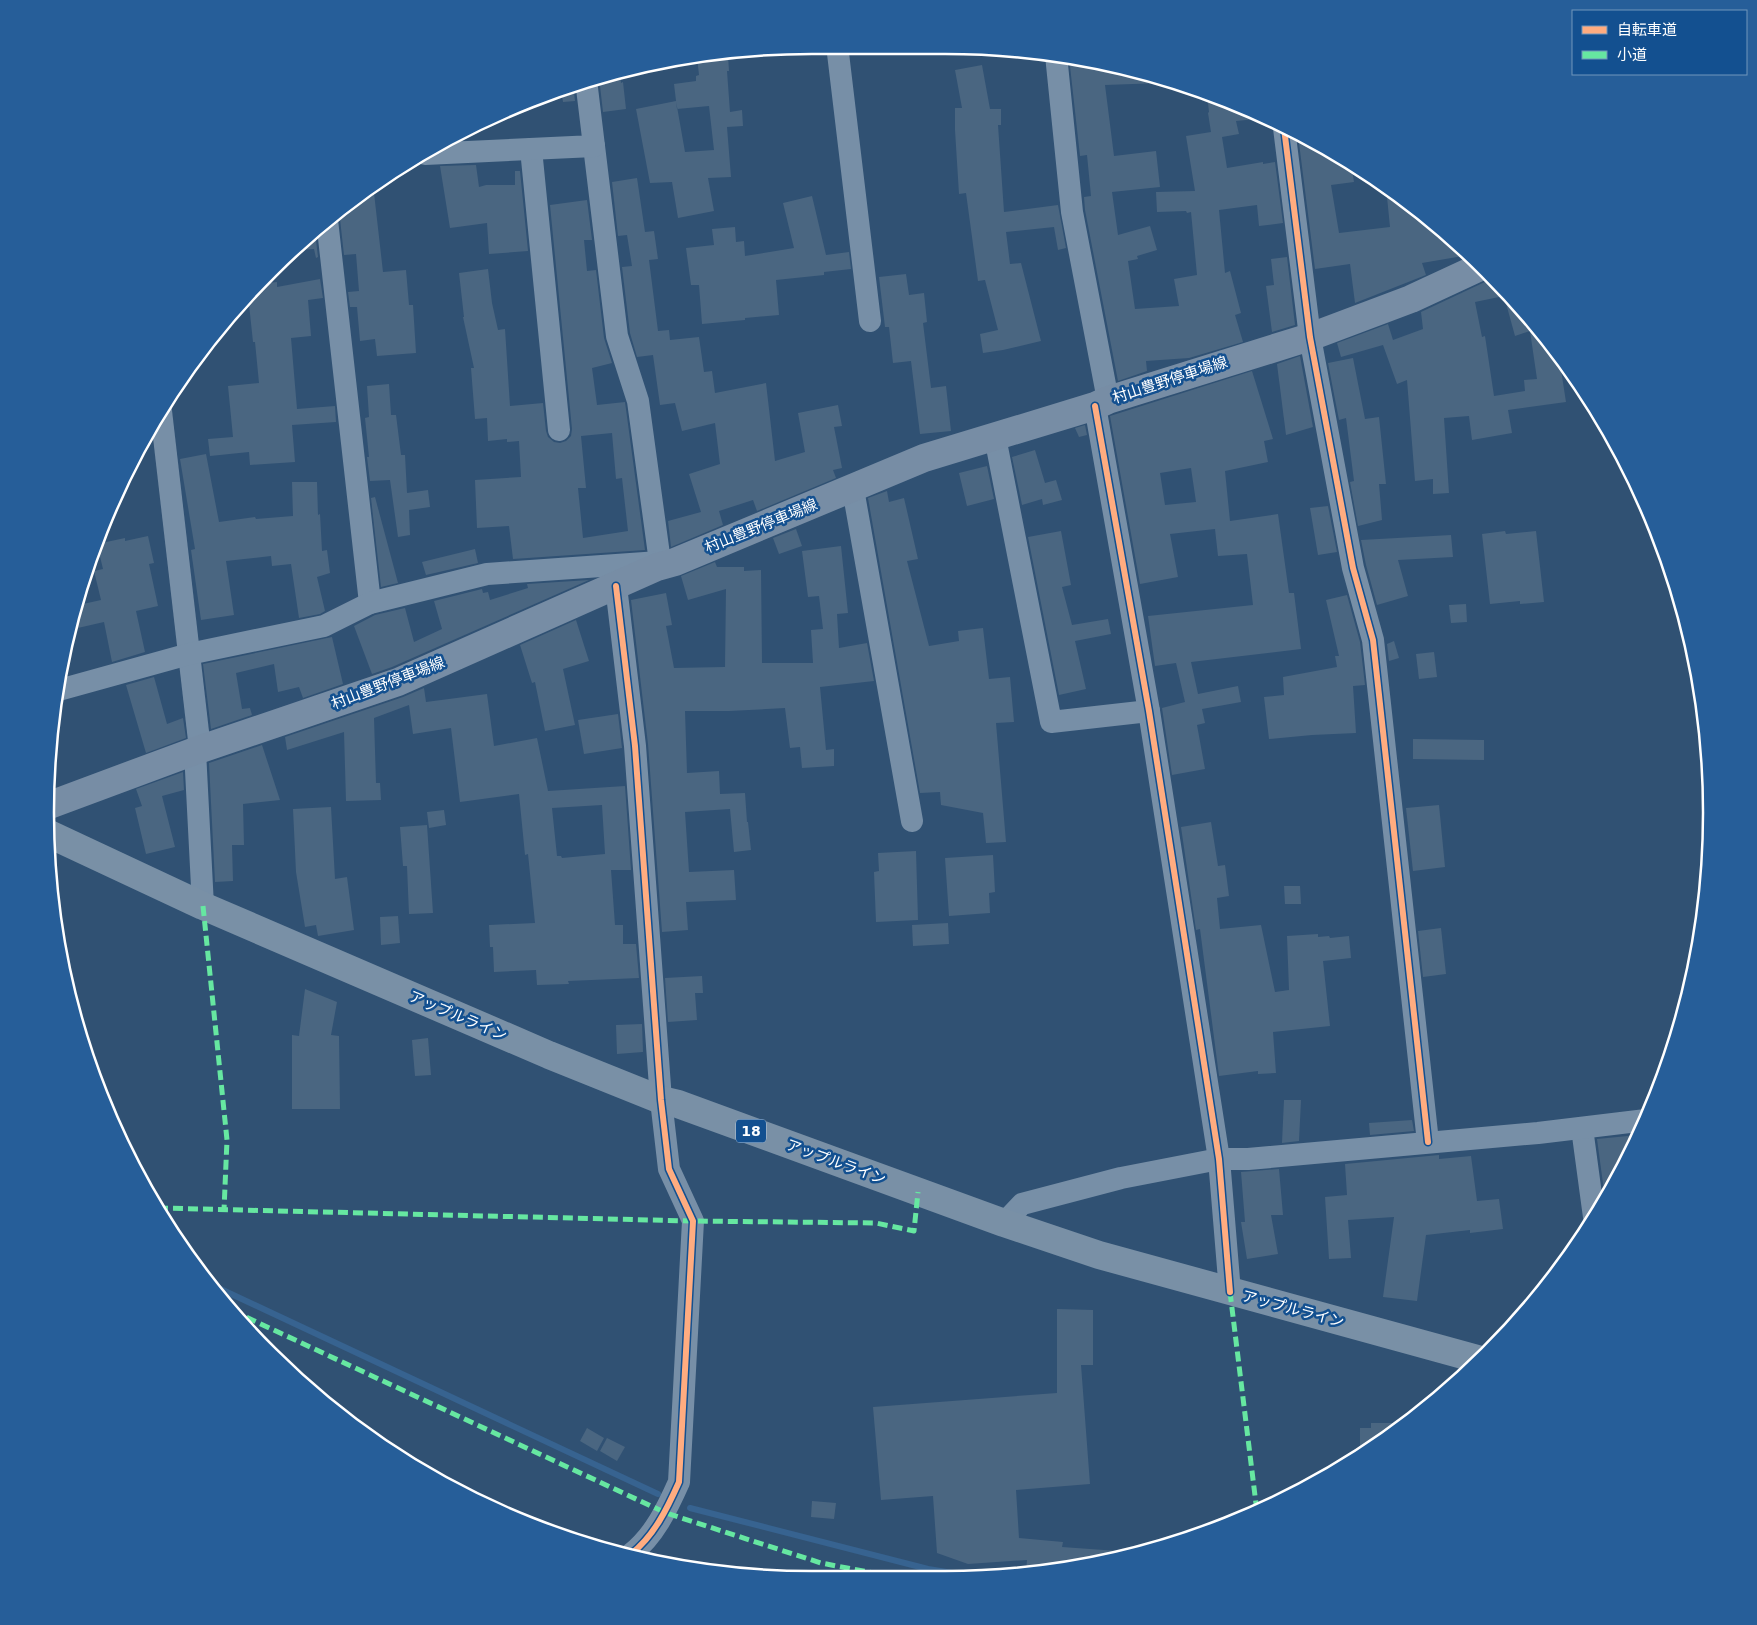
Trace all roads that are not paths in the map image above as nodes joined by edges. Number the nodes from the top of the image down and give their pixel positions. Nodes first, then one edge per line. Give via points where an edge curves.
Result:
1 (838, 54) edge
2 (1057, 62) edge
3 (587, 89) edge
4 (1285, 135) edge
5 (594, 146) junction
6 (531, 149) junction
7 (436, 153) edge
8 (328, 229) edge
9 (1474, 270) edge
10 (870, 321) dead end
11 (1310, 337) junction
12 (1102, 403) junction
13 (162, 422) edge
14 (559, 430) dead end
15 (995, 436) junction
16 (853, 489) junction
17 (667, 562) junction
18 (616, 586) junction
19 (370, 603) junction
20 (189, 654) junction
21 (64, 688) edge
22 (1149, 711) junction
23 (197, 750) junction
24 (54, 803) edge
25 (912, 822) dead end
26 (55, 837) edge
27 (203, 906) junction
28 (661, 1100) junction
29 (1637, 1121) edge
30 (1582, 1128) junction
31 (1428, 1142) junction
32 (1220, 1159) junction
33 (1593, 1207) edge
34 (1004, 1223) junction
35 (1230, 1292) junction
36 (1472, 1358) edge
37 (636, 1550) edge

1 - 10 street
2 - 12 street via 1072,212
3 - 5 street
4 - 11 street
5 - 6 street
5 - 17 street via 617,336 638,401
6 - 7 street
6 - 14 street
8 - 19 street
9 - 11 main road, 村山豊野停車場線 via 1411,299
11 - 12 main road, 村山豊野停車場線
11 - 31 street via 1353,568 1374,640
12 - 15 main road, 村山豊野停車場線
12 - 22 street
13 - 20 street
15 - 16 main road, 村山豊野停車場線 via 924,458
15 - 22 street via 1050,722
16 - 17 main road, 村山豊野停車場線
16 - 25 street
17 - 18 main road, 村山豊野停車場線
17 - 19 street via 487,574
18 - 23 main road, 村山豊野停車場線 via 398,682
18 - 28 street via 635,746
19 - 20 street via 324,626
20 - 21 street
20 - 23 street
22 - 32 street
23 - 24 main road, 村山豊野停車場線
23 - 27 street
26 - 27 highway, アップルライン / 18
27 - 28 highway, アップルライン / 18
28 - 34 highway, アップルライン / 18
28 - 37 street via 669,1169 693,1222 679,1482 666,1513
29 - 30 street
30 - 31 street
30 - 33 street
31 - 32 street
32 - 34 street via 1121,1178 1022,1204
32 - 35 street
34 - 35 highway, アップルライン / 18 via 1099,1255
35 - 36 highway, アップルライン / 18

